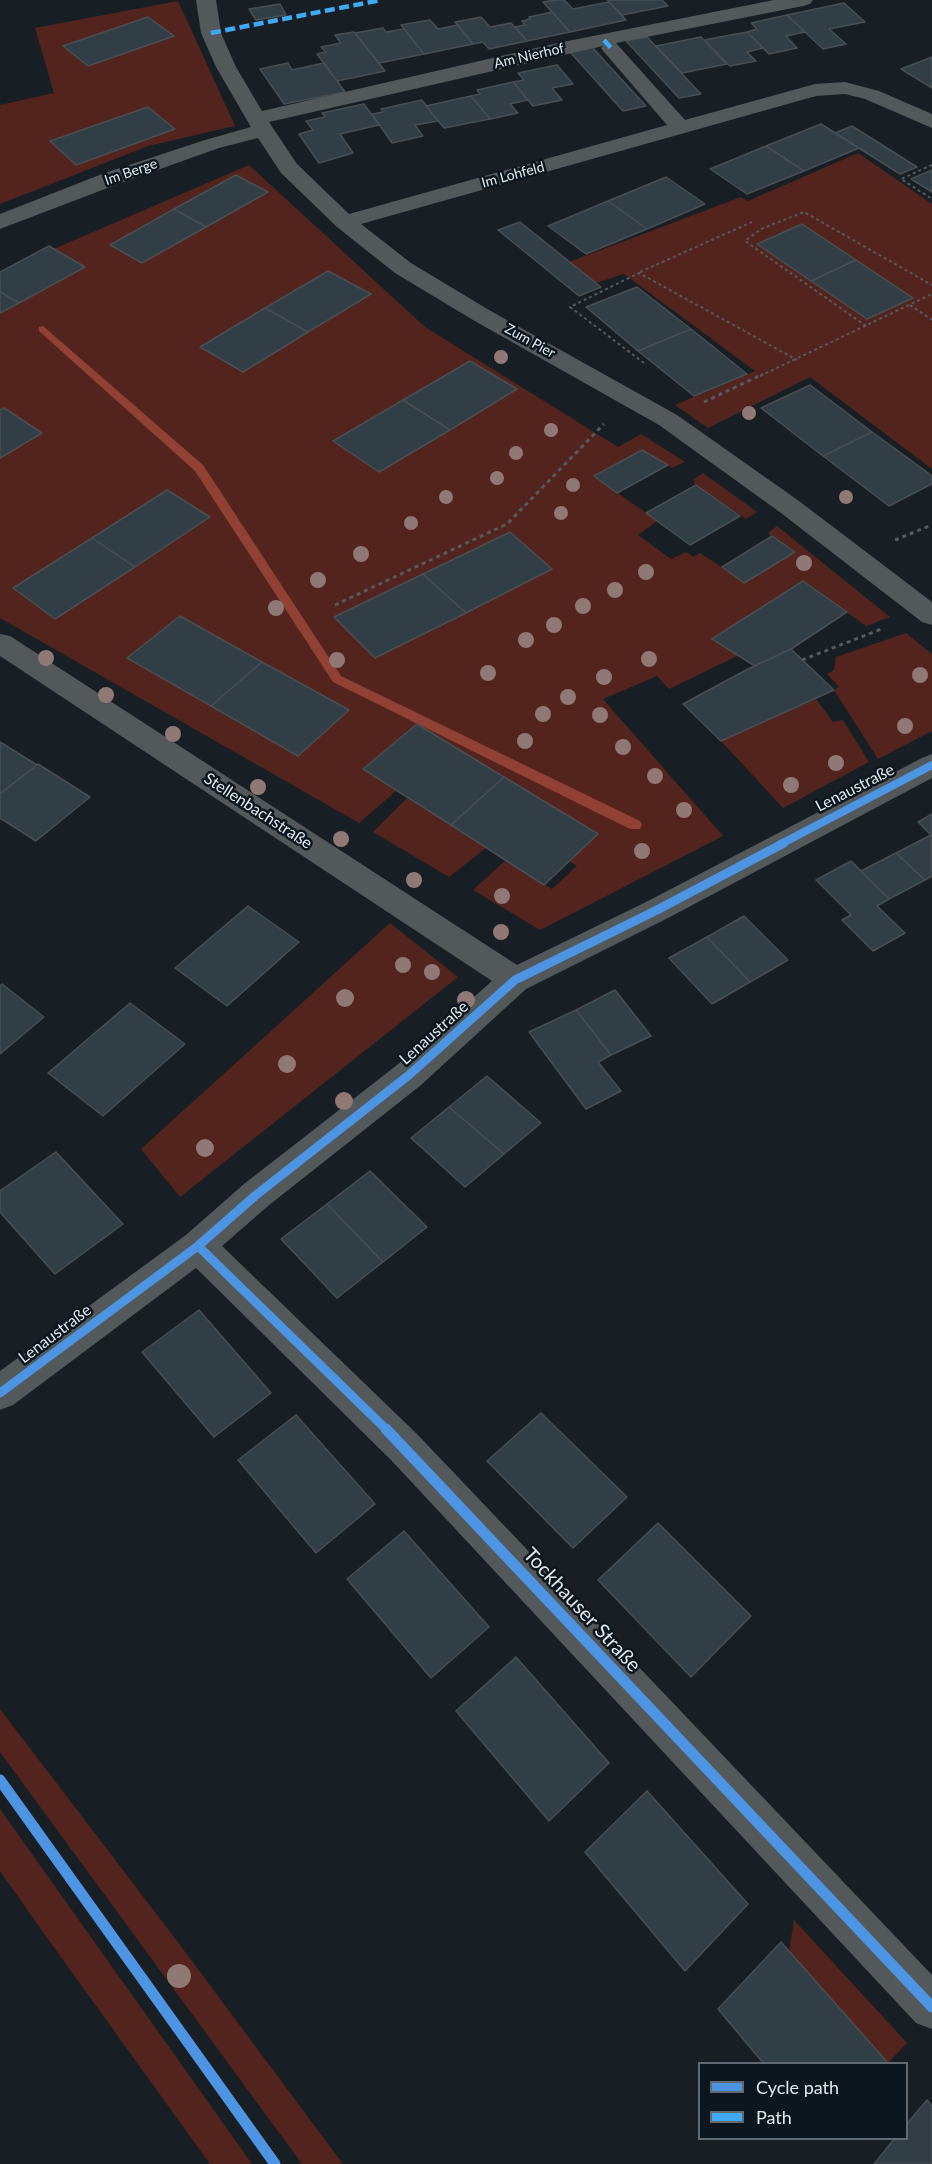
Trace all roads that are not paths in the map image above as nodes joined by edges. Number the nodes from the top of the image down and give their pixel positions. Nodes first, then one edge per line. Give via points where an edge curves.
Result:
1 (206, 0) edge
2 (803, 0) edge
3 (611, 48) dead end
4 (932, 122) edge
5 (260, 124) junction
6 (682, 129) junction
7 (0, 222) edge
8 (345, 222) junction
9 (929, 614) edge
10 (0, 643) edge
11 (932, 765) edge
12 (515, 980) junction
13 (198, 1245) junction
14 (0, 1392) edge
15 (932, 2007) edge

1 - 5 street, Zum Pier via 211,33
2 - 5 street, Am Nierhof via 558,50
3 - 6 street
4 - 6 street, Im Lohfeld via 872,95 845,88 815,90
5 - 7 street, Im Berge
5 - 8 street, Zum Pier via 289,168
6 - 8 street, Im Lohfeld
8 - 9 street, Zum Pier via 413,274 668,420 781,500
10 - 12 street, Stellenbachstraße
11 - 12 street, Lenaustraße
12 - 13 street, Lenaustraße via 409,1075
13 - 14 street, Lenaustraße
13 - 15 street, Tockhauser Straße via 404,1447

